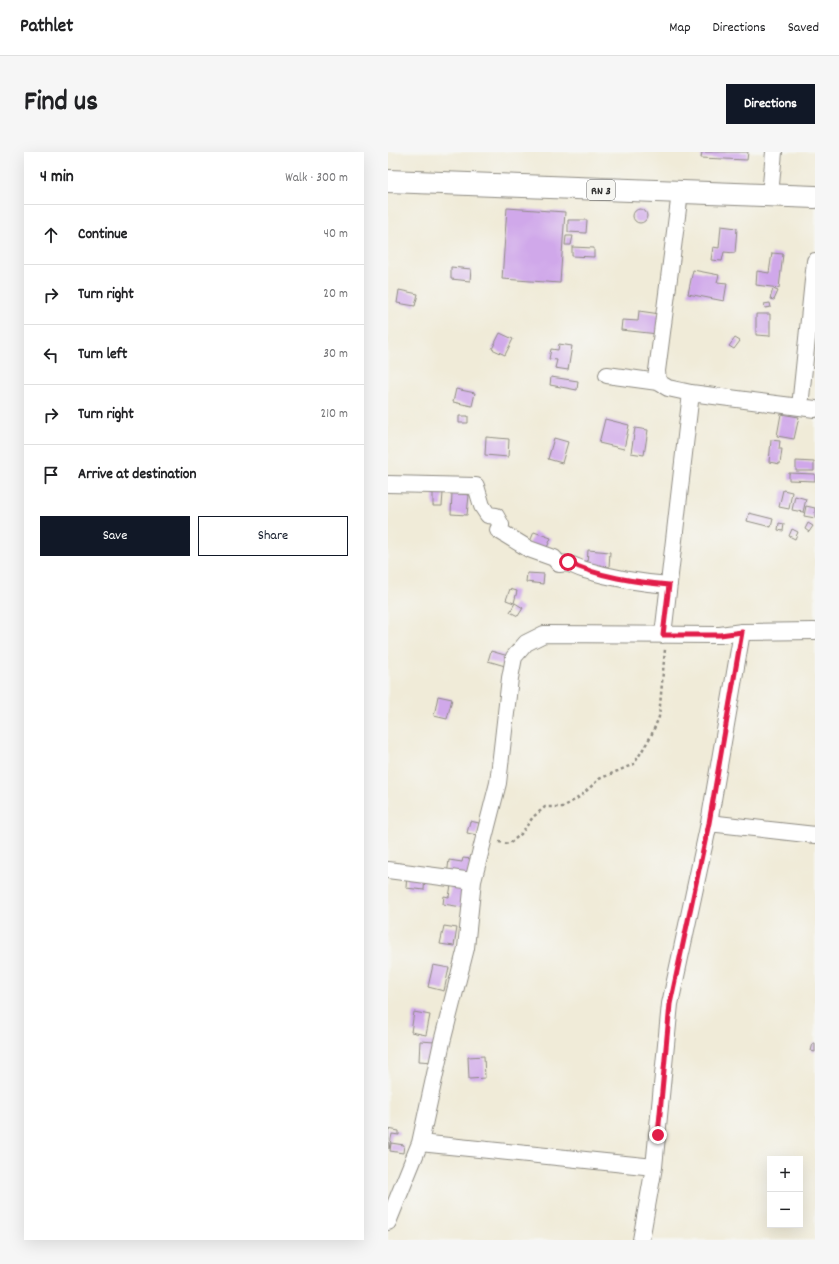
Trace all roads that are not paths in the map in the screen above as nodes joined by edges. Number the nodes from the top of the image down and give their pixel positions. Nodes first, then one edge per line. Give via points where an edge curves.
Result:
1 (774, 152) edge
2 (388, 181) edge
3 (680, 193) junction
4 (770, 195) junction
5 (815, 197) edge
6 (815, 261) edge
7 (606, 375) dead end
8 (658, 382) junction
9 (691, 393) junction
10 (808, 408) edge
11 (388, 484) edge
12 (669, 585) junction
13 (815, 631) edge
14 (742, 632) junction
15 (663, 635) junction
16 (709, 823) junction
17 (815, 835) edge
18 (388, 870) edge
19 (473, 881) junction
20 (420, 1143) junction
21 (654, 1167) junction
22 (388, 1222) edge
23 (641, 1240) edge

1 - 4 street
2 - 3 highway, RN 3
3 - 4 highway, RN 3
3 - 8 street via 657,371
4 - 5 highway, RN 3
6 - 10 street
7 - 8 street
8 - 9 street via 668,388
9 - 10 street
9 - 12 street
11 - 12 street via 476,486 482,506 488,515 496,516 501,525 498,530 529,549 554,558 559,564 568,562 584,570 650,584
12 - 15 street
13 - 14 street
14 - 15 street via 720,635
14 - 16 street
15 - 19 street via 544,634 526,643 514,657 498,782
16 - 17 street
16 - 21 street via 670,1004
18 - 19 street
19 - 20 street via 466,948
20 - 21 street
20 - 22 street
21 - 23 street

